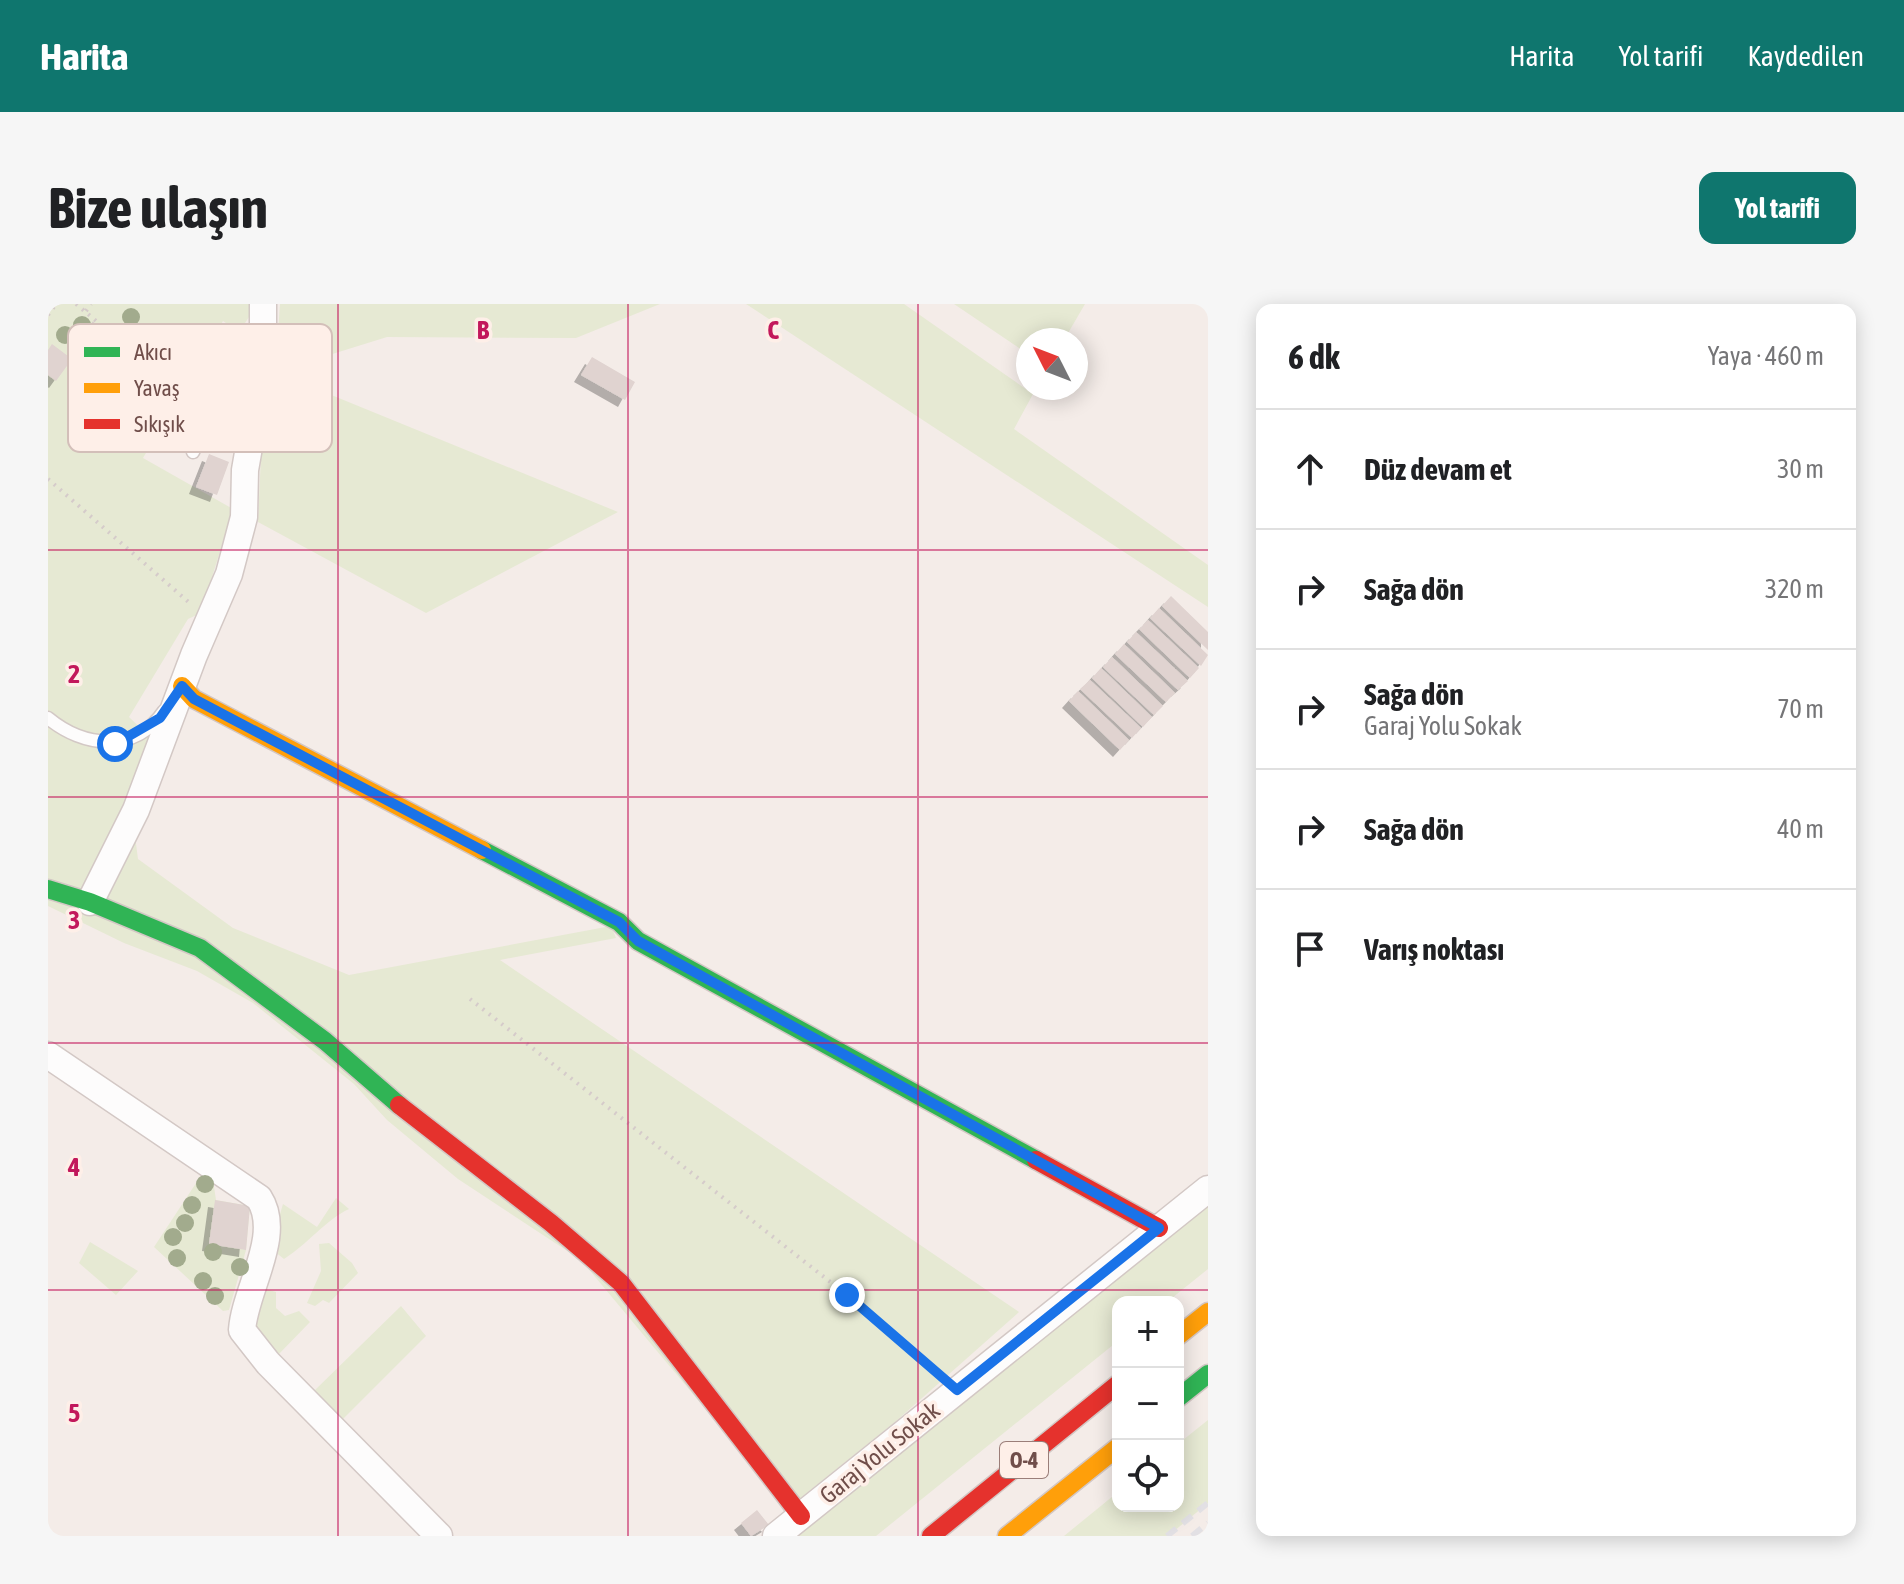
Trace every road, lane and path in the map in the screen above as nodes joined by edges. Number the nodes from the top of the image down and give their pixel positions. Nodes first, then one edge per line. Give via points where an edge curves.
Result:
1 (56, 304) edge
2 (76, 304) edge
3 (91, 304) edge
4 (86, 311) junction
5 (48, 315) edge
6 (97, 319) junction
7 (93, 324) edge
8 (102, 324) edge
9 (248, 452) edge
10 (48, 479) edge
11 (213, 611) junction
12 (182, 686) junction
13 (48, 718) edge
14 (48, 889) edge
15 (90, 902) junction
16 (470, 999) dead end
17 (48, 1055) edge
18 (1208, 1189) edge
19 (1159, 1228) junction
20 (1208, 1312) edge
21 (1184, 1331) edge
22 (1208, 1374) edge
23 (1112, 1389) edge
24 (957, 1390) junction
25 (1184, 1393) edge
26 (1112, 1452) edge
27 (801, 1516) junction
28 (439, 1536) edge
29 (776, 1536) edge
30 (931, 1536) edge
31 (1007, 1536) edge

1 - 5 path
2 - 4 path
3 - 4 path
4 - 6 path
6 - 7 path
6 - 8 path
9 - 11 street via 244,517
10 - 11 path via 193,606
11 - 12 street
12 - 13 lane via 160,718 115,744 88,740
12 - 15 street via 136,810
12 - 19 main road via 194,699 619,922 638,941
14 - 15 main road
15 - 27 main road via 200,948 249,982 598,1263 621,1283
16 - 24 path via 847,1295
17 - 28 street via 259,1198 267,1211 268,1229 242,1330 268,1363
18 - 19 street, Garaj Yolu Sokak
19 - 24 street, Garaj Yolu Sokak
20 - 21 main road
22 - 25 main road
23 - 30 main road, O-4
24 - 27 street, Garaj Yolu Sokak
26 - 31 main road, O-4
27 - 29 street, Garaj Yolu Sokak

